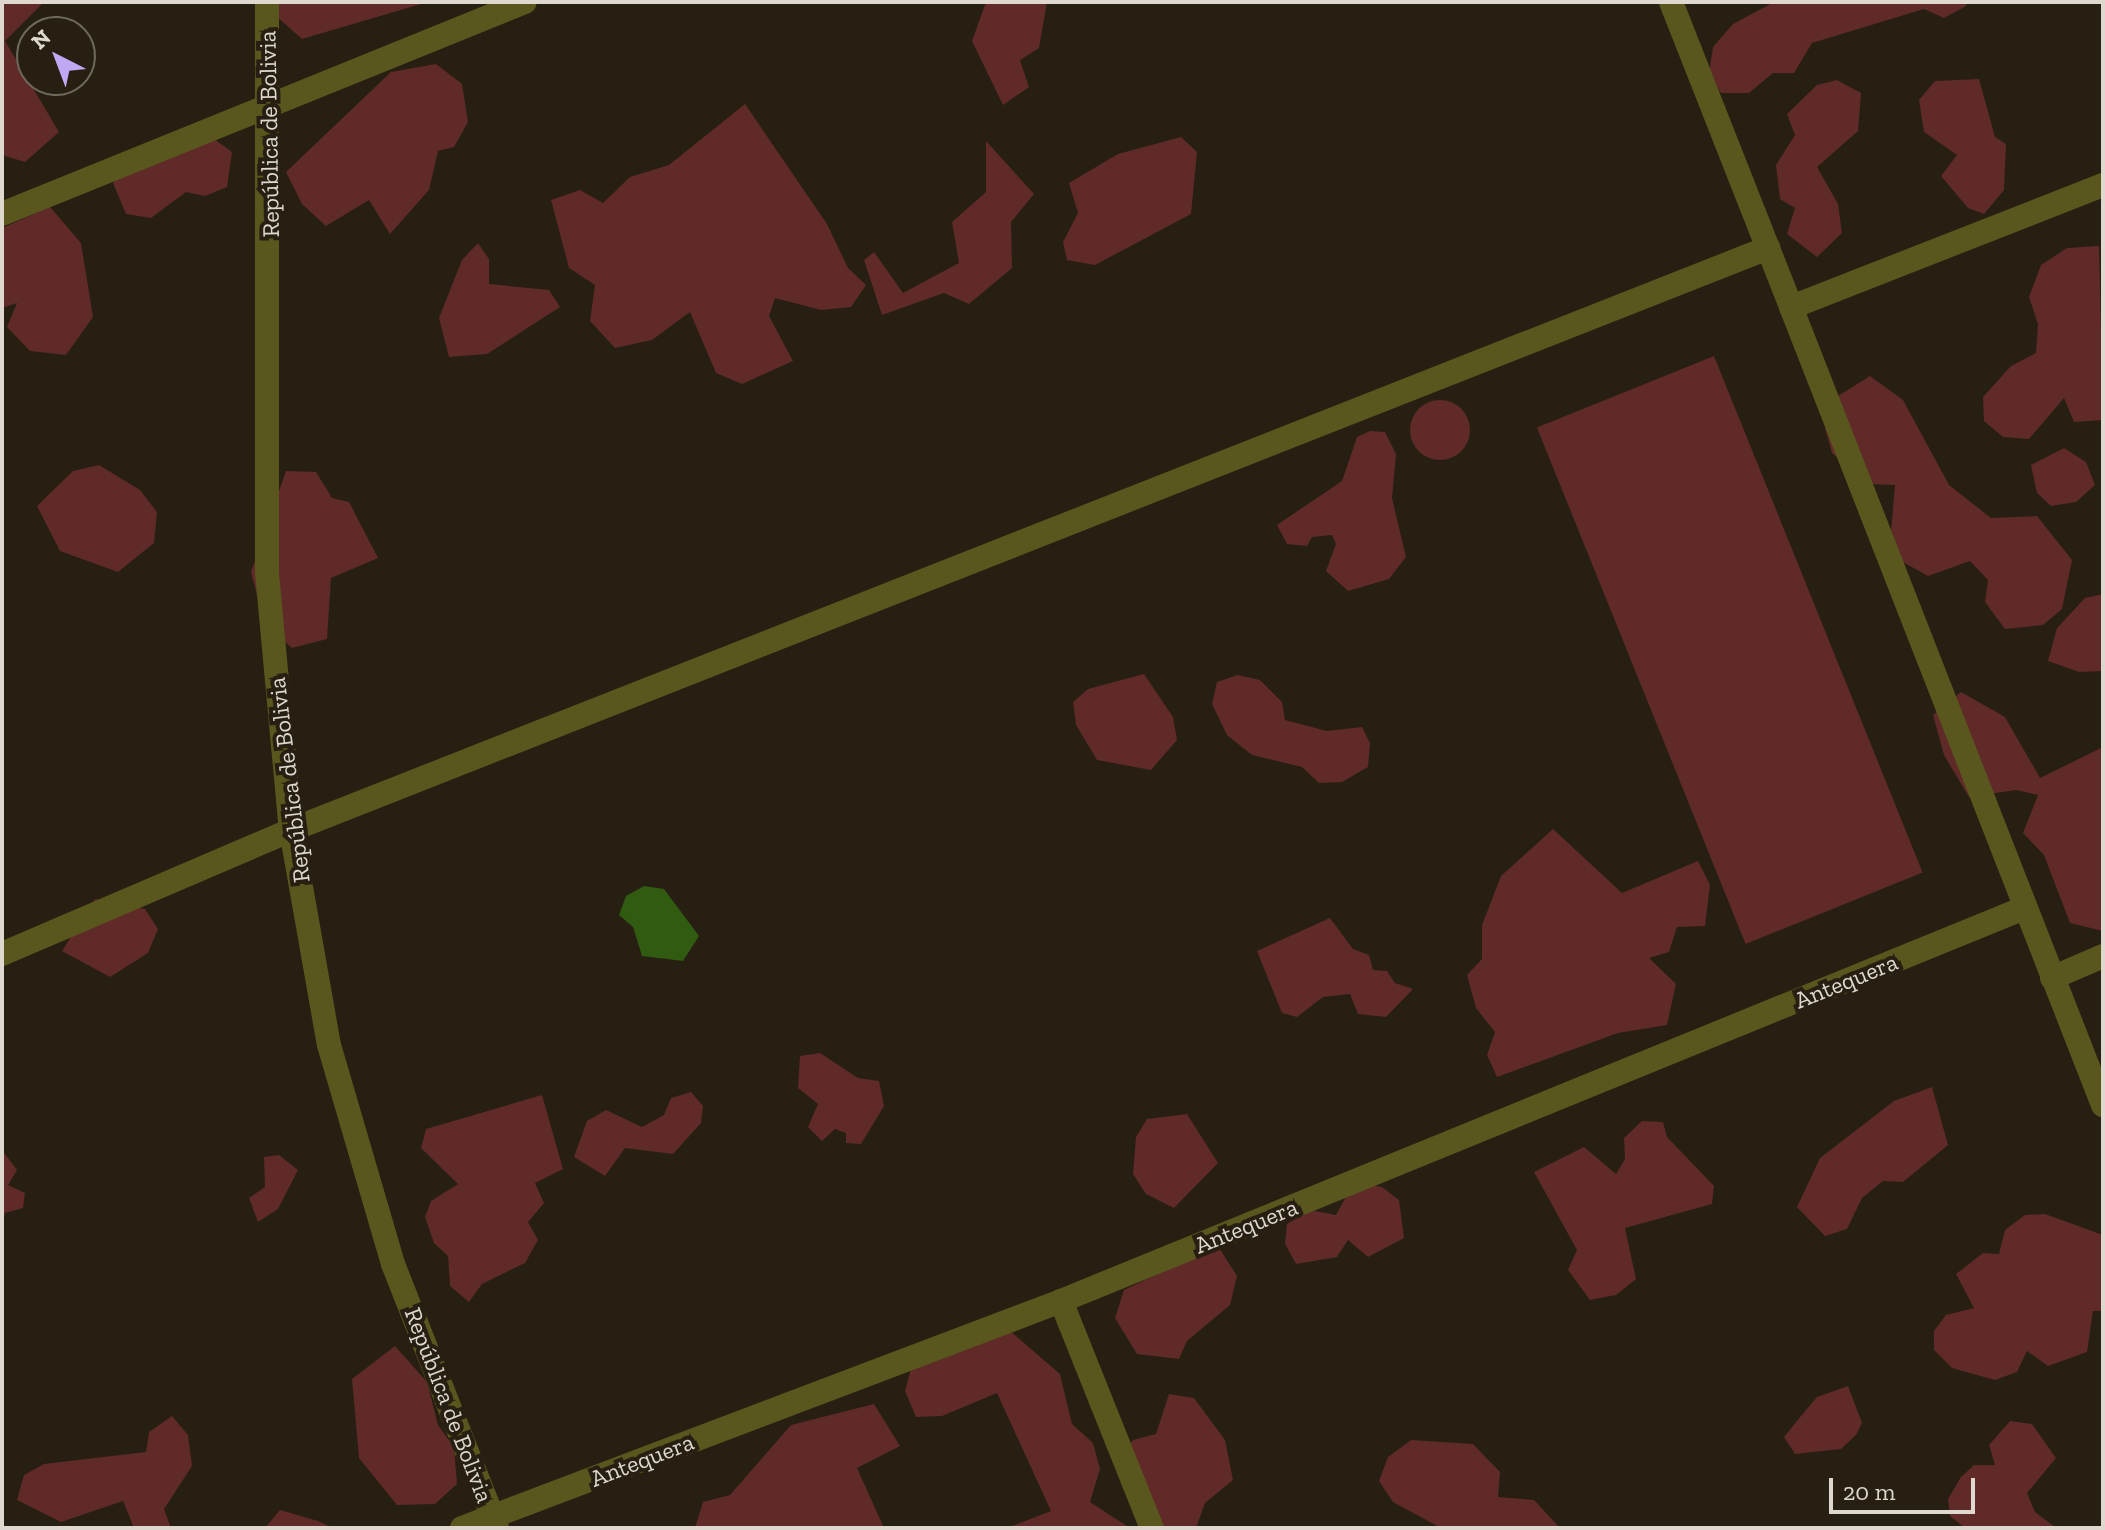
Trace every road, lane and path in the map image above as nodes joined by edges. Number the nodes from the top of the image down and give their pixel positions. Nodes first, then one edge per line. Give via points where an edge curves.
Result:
1 (267, 2) edge
2 (525, 2) edge
3 (1671, 2) edge
4 (271, 105) junction
5 (2103, 185) edge
6 (2, 214) edge
7 (1768, 248) junction
8 (1791, 307) junction
9 (291, 830) junction
10 (2024, 908) junction
11 (2, 954) edge
12 (2103, 956) edge
13 (2052, 978) junction
14 (2103, 1105) edge
15 (1061, 1301) junction
16 (494, 1522) edge
17 (462, 1528) edge
18 (1152, 1528) edge

1 - 4 street, República de Bolivia
2 - 4 street
3 - 7 street
4 - 6 street
4 - 9 street, República de Bolivia via 267,573
5 - 8 street
7 - 8 street
7 - 9 street
8 - 10 street
9 - 11 street
9 - 16 street, República de Bolivia via 329,1045 385,1235
10 - 13 street
10 - 15 street, Antequera
12 - 13 street
13 - 14 street
15 - 16 street, Antequera
15 - 18 street
16 - 17 street, Antequera

